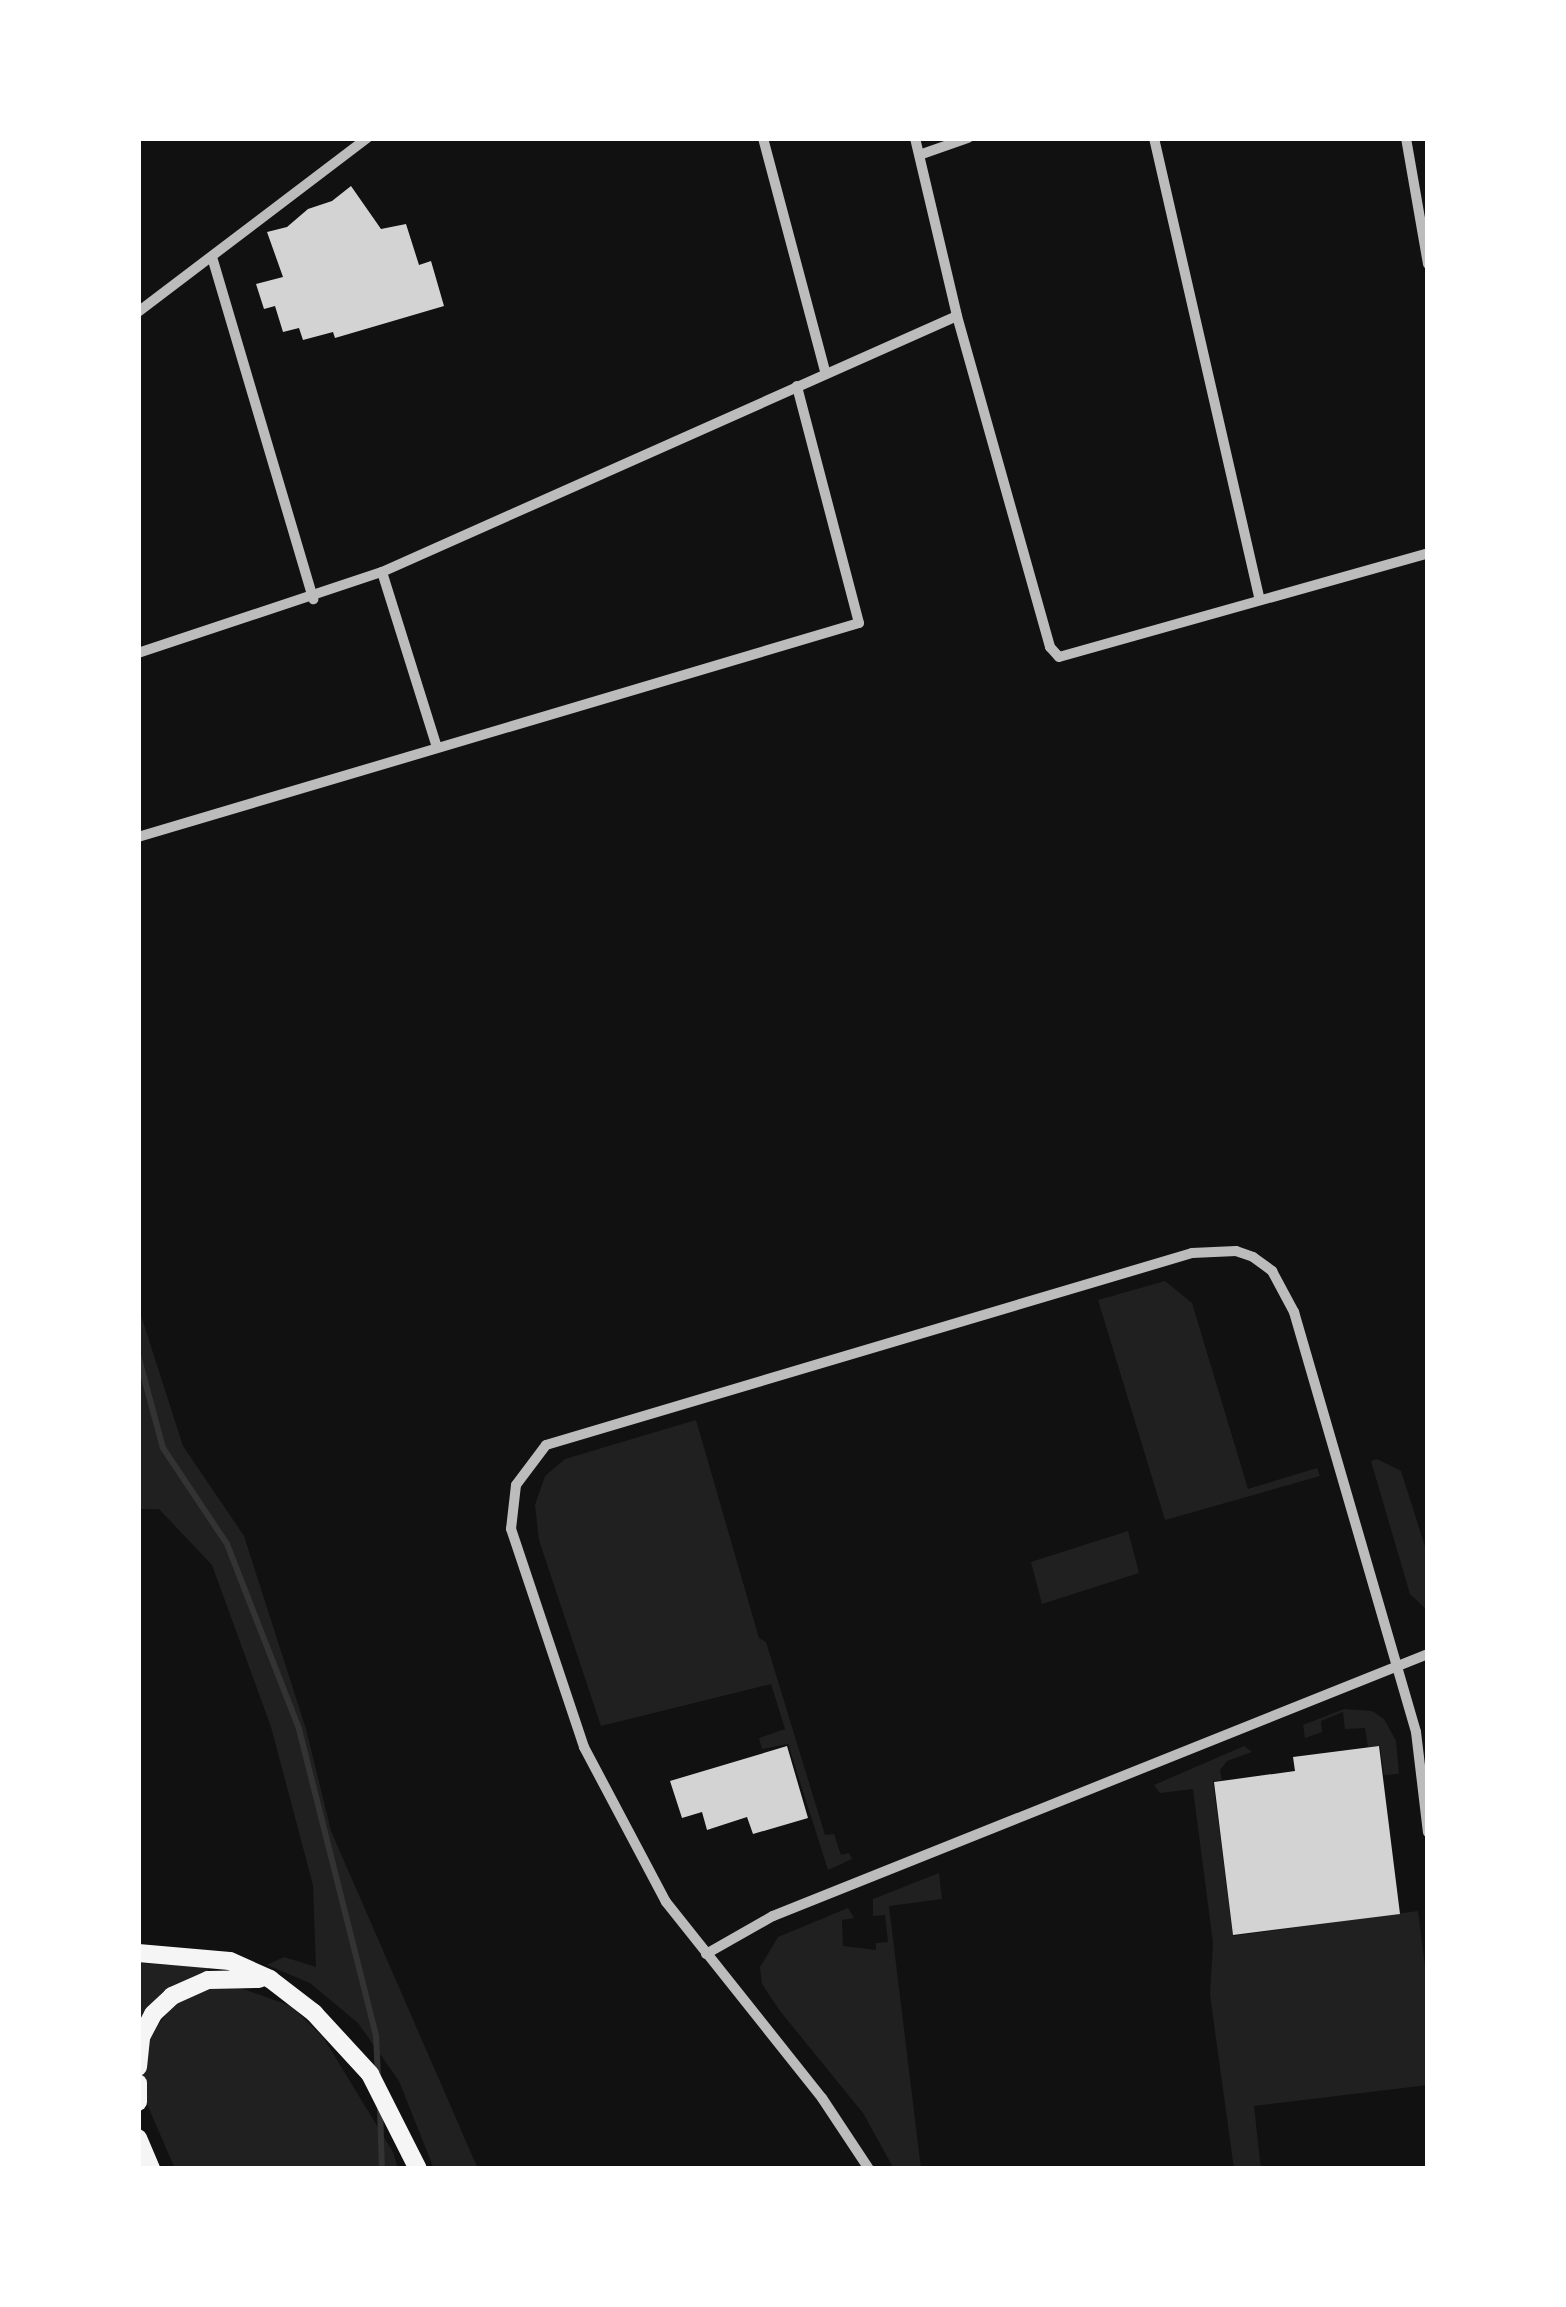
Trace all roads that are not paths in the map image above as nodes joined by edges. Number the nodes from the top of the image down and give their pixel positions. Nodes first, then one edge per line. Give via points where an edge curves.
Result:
1 (367, 138) edge
2 (763, 138) edge
3 (915, 138) edge
4 (968, 138) edge
5 (1154, 138) edge
6 (1406, 138) edge
7 (922, 154) junction
8 (212, 257) junction
9 (1428, 264) edge
10 (138, 312) edge
11 (957, 316) junction
12 (825, 371) junction
13 (797, 386) junction
14 (1428, 553) edge
15 (382, 572) junction
16 (313, 599) junction
17 (1260, 600) junction
18 (138, 653) edge
19 (437, 747) junction
20 (138, 837) edge
21 (1428, 1654) edge
22 (1397, 1667) junction
23 (1428, 1832) edge
24 (138, 1953) edge
25 (706, 1954) junction
26 (270, 1979) junction
27 (138, 2067) edge
28 (138, 2084) edge
29 (138, 2102) edge
30 (138, 2138) edge
31 (152, 2169) edge
32 (418, 2169) edge
33 (869, 2169) edge

1 - 8 street
2 - 12 street
3 - 7 street
4 - 7 street
5 - 17 street
6 - 9 street
7 - 11 street
8 - 10 street
8 - 16 street
11 - 12 street
11 - 17 street via 1059,657
12 - 13 street
13 - 15 street
13 - 19 street via 859,623
14 - 17 street
15 - 16 street
15 - 19 street
16 - 18 street
19 - 20 street
21 - 22 street
22 - 23 street via 1416,1732
22 - 25 street via 773,1916
22 - 25 street via 1294,1312 1272,1271 1235,1251 1192,1253 546,1445 516,1485 511,1529 584,1747 665,1902
24 - 26 highway via 230,1961
25 - 33 street
26 - 27 highway via 208,1980 172,1996 141,2037
26 - 32 highway via 346,2042 382,2092
28 - 29 highway
30 - 31 highway

